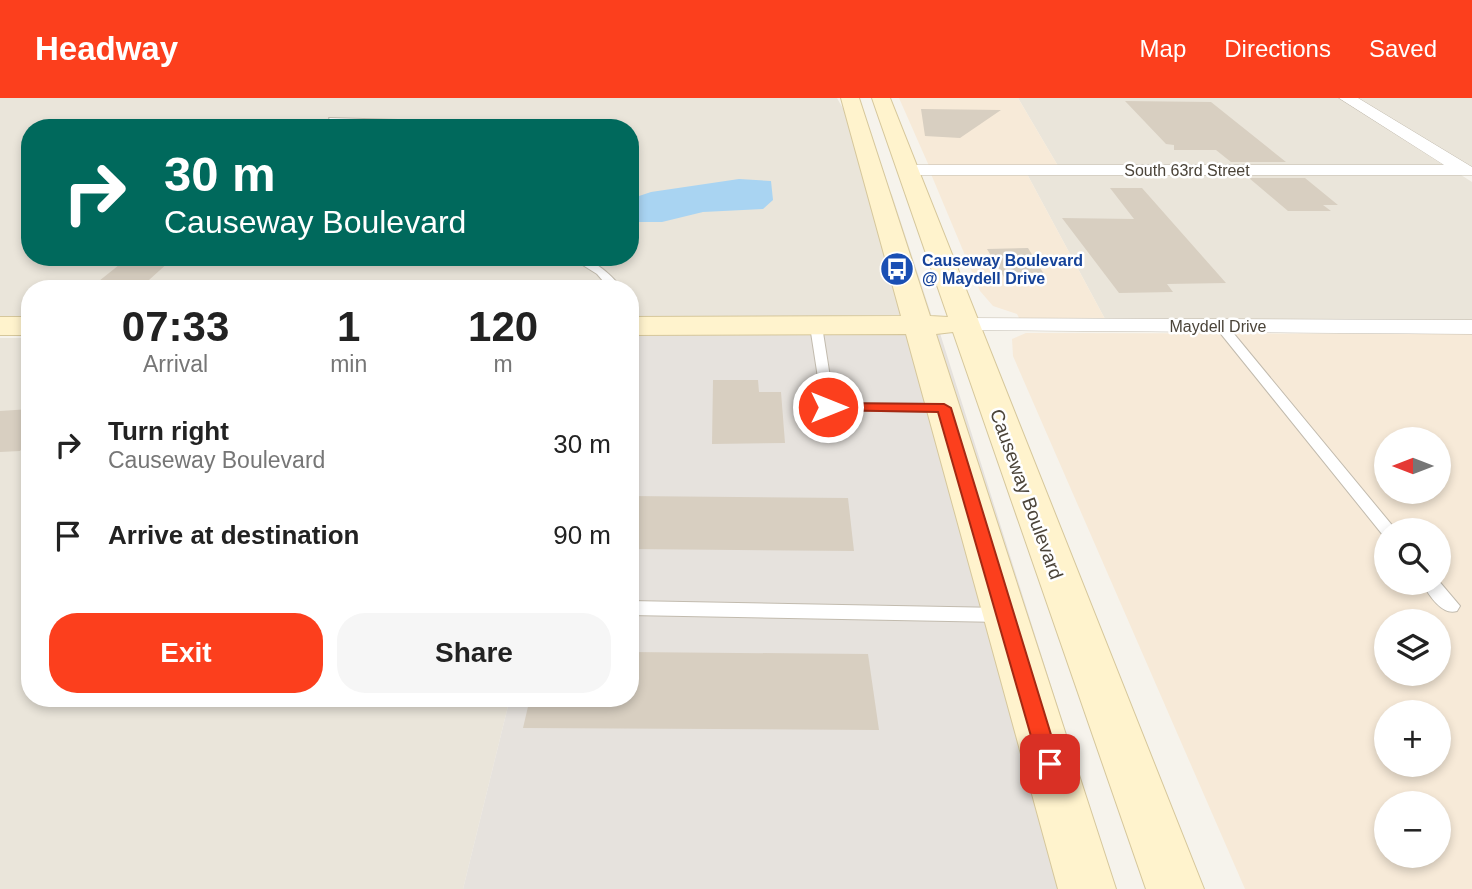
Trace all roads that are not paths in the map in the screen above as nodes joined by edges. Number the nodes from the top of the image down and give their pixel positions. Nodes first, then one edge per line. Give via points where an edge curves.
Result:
1 (850, 98) edge
2 (881, 98) edge
3 (1347, 98) edge
4 (907, 170) junction
5 (1469, 173) edge
6 (591, 266) edge
7 (609, 280) edge
8 (964, 325) junction
9 (0, 326) edge
10 (21, 326) edge
11 (639, 326) edge
12 (816, 326) junction
13 (920, 326) junction
14 (1222, 326) junction
15 (1472, 327) edge
16 (944, 408) junction
17 (1378, 518) edge
18 (1442, 595) edge
19 (1451, 606) dead end
20 (639, 608) edge
21 (1005, 615) junction
22 (1087, 889) edge
23 (1175, 889) edge

1 - 13 main road
2 - 4 main road, Causeway Boulevard
3 - 5 street
4 - 5 street, South 63rd Street
4 - 8 main road, Causeway Boulevard
6 - 7 lane
8 - 13 main road
8 - 14 street, Maydell Drive
8 - 23 main road, Causeway Boulevard
9 - 10 main road
11 - 12 main road
12 - 13 main road
12 - 16 lane via 828,407
13 - 16 main road
14 - 15 street, Maydell Drive
14 - 17 lane
16 - 21 main road
18 - 19 lane
20 - 21 lane
21 - 22 main road

